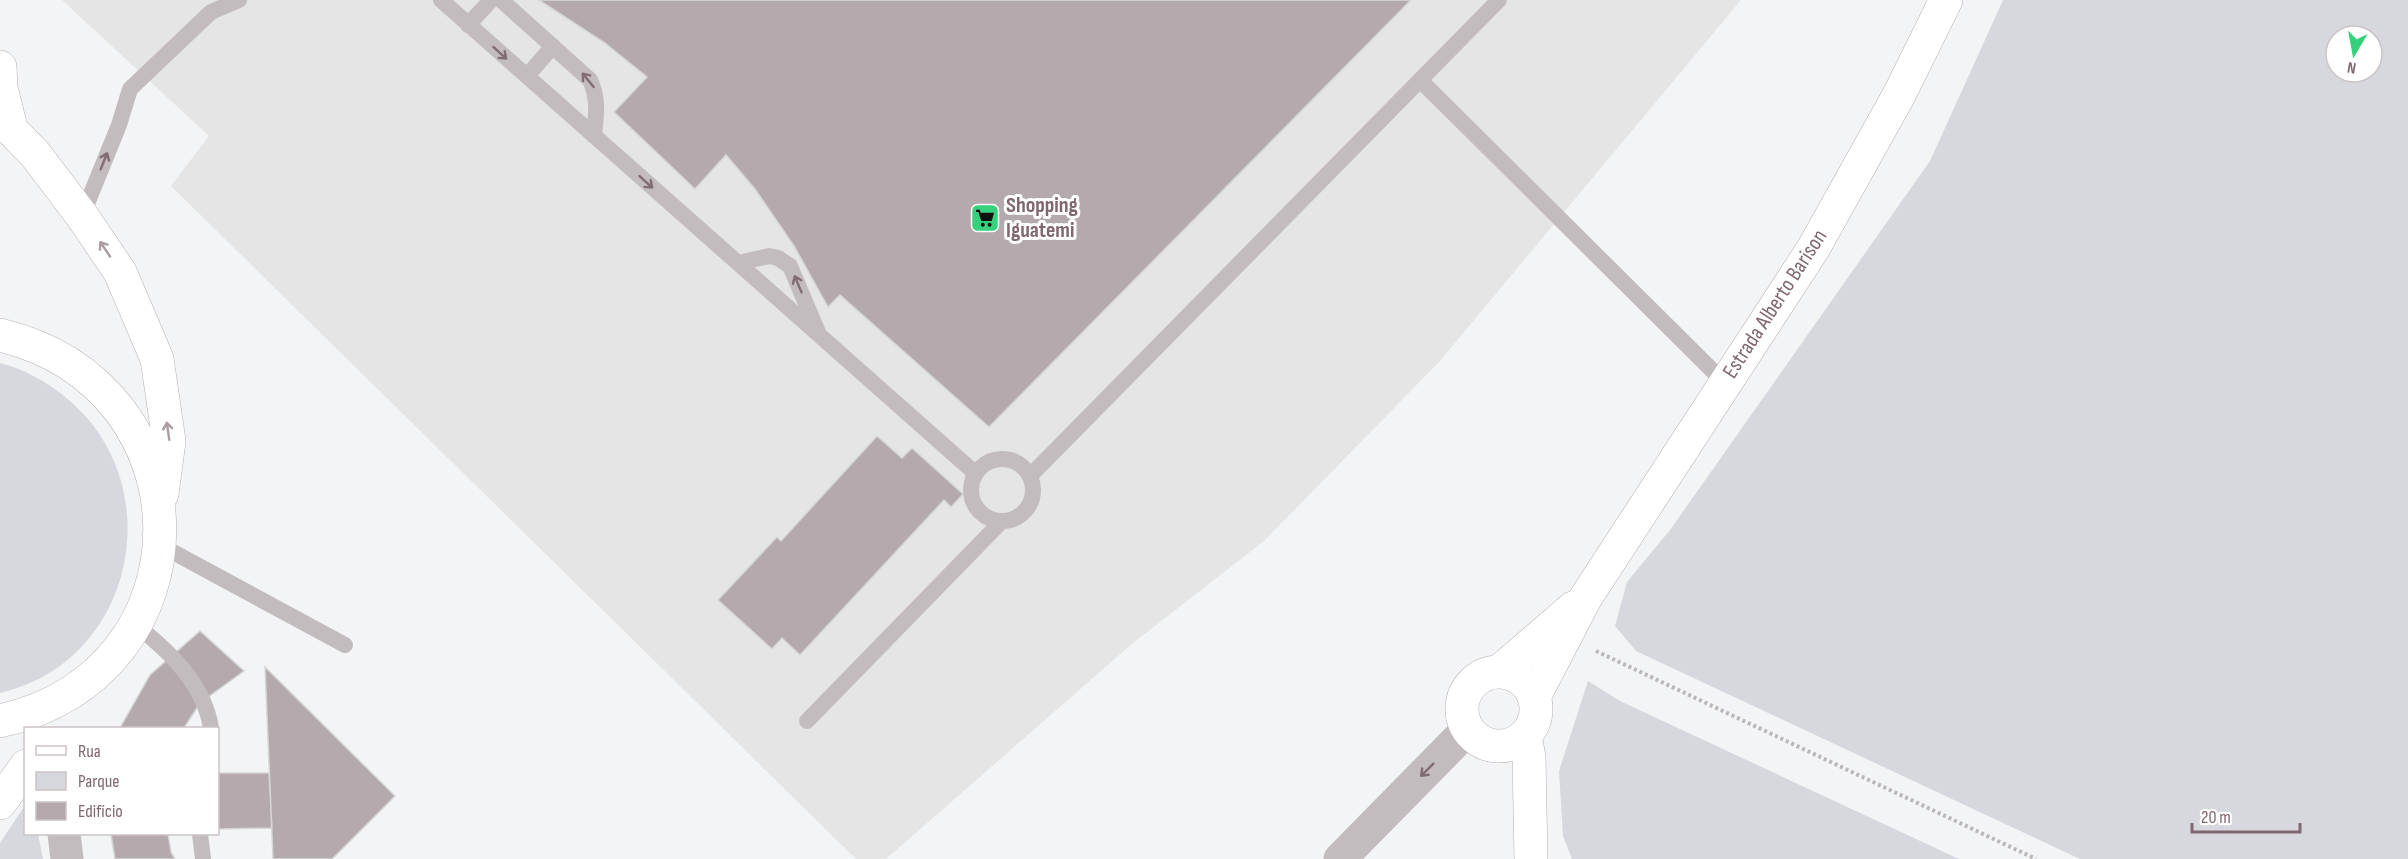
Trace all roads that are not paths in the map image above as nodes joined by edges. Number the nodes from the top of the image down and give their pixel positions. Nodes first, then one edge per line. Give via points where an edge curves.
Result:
1 (239, 0) edge
2 (441, 0) edge
3 (491, 0) edge
4 (501, 0) edge
5 (1499, 0) edge
6 (1947, 0) edge
7 (468, 25) junction
8 (553, 46) junction
9 (0, 67) edge
10 (527, 76) junction
11 (1420, 80) junction
12 (6, 123) edge
13 (594, 136) junction
14 (82, 216) junction
15 (738, 263) junction
16 (0, 335) edge
17 (820, 338) junction
18 (1725, 383) junction
19 (975, 473) junction
20 (1030, 476) junction
21 (160, 510) junction
22 (1000, 522) junction
23 (160, 545) junction
24 (1586, 597) junction
25 (136, 625) junction
26 (345, 645) dead end
27 (1500, 671) junction
28 (1535, 696) junction
29 (64, 698) junction
30 (0, 721) edge
31 (807, 721) dead end
32 (50, 727) edge
33 (211, 727) edge
34 (1468, 729) junction
35 (1512, 742) junction
36 (24, 769) edge
37 (0, 803) edge
38 (64, 835) edge
39 (200, 835) edge
40 (67, 859) edge
41 (203, 859) edge
42 (1340, 859) edge
43 (1531, 859) edge

14 -> 1 lane via 130,89 211,12
2 - 7 lane
3 - 7 lane
4 - 8 lane
5 - 11 lane
6 - 18 street, Estrada Alberto Barison via 1813,249
7 -> 10 lane
8 - 10 lane
13 -> 8 lane via 597,103 590,80
9 - 12 street
10 - 13 lane
11 - 18 lane
11 - 20 lane
12 - 14 street
13 -> 15 lane
21 -> 14 street via 169,441 157,359 120,272
15 - 17 lane
17 -> 15 lane via 790,266 769,256
16 - 21 street via 26,341 61,357 92,379 118,406 153,472
17 - 19 lane
18 - 24 street, Estrada Alberto Barison
19 - 20 lane via 987,463 1003,459 1019,464
19 - 22 lane via 970,489 974,505 985,516
20 - 22 lane via 1033,492 1028,507 1016,518
21 - 23 street
22 - 31 lane
23 - 25 street via 156,573
23 - 26 lane
24 - 27 street, Estrada Alberto Barison
24 - 28 street, Estrada Alberto Barison
25 - 29 street via 105,666
25 - 33 lane via 194,682 208,708
27 - 28 street via 1515,674
27 - 34 street via 1473,681 1465,693 1461,707
28 - 35 street via 1538,710 1534,724
29 - 30 street via 26,715
29 - 32 street
34 - 35 street via 1484,744
34 -> 42 street
35 - 43 street
36 - 37 street
38 - 40 street
39 - 41 lane

